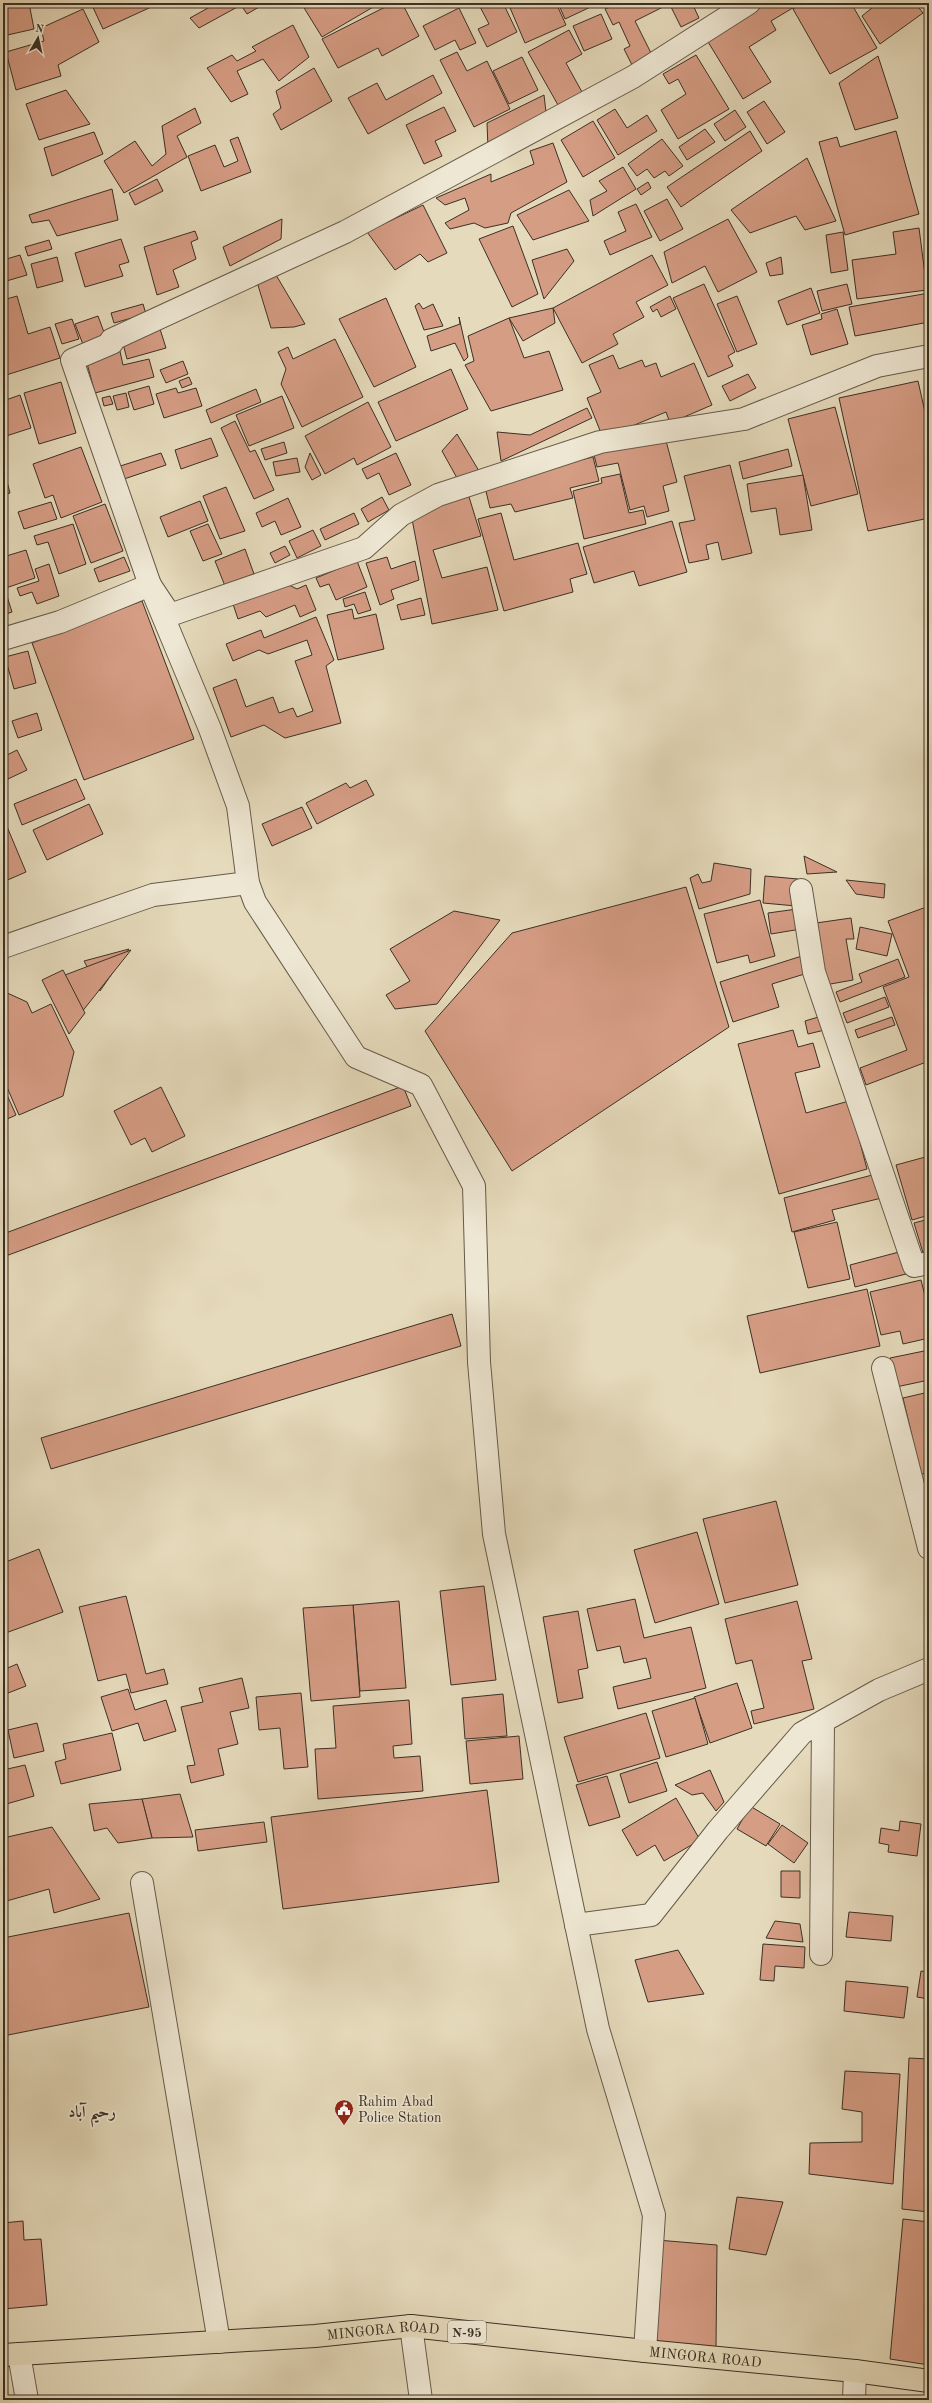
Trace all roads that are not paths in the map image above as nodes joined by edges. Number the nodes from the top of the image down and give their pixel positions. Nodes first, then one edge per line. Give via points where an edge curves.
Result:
1 (749, 3) edge
2 (929, 356) edge
3 (150, 585) junction
4 (3, 639) edge
5 (248, 884) junction
6 (801, 890) dead end
7 (3, 947) edge
8 (929, 1262) edge
9 (883, 1368) dead end
10 (929, 1548) edge
11 (929, 1669) edge
12 (823, 1722) junction
13 (142, 1883) dead end
14 (576, 1925) junction
15 (821, 1954) dead end
16 (411, 2326) junction
17 (219, 2342) junction
18 (645, 2352) junction
19 (11, 2355) edge
20 (855, 2371) junction
21 (929, 2381) edge
22 (27, 2400) edge
23 (421, 2400) edge
24 (854, 2400) edge

1 - 3 street via 632,77 345,232 72,360
2 - 3 street via 877,366 744,419 600,442 438,495 401,515 364,548 170,615
3 - 4 street via 60,622
3 - 5 street via 210,729 238,806
5 - 7 street via 153,895
5 - 14 street via 255,902 356,1057 422,1084 474,1186 478,1362 494,1534
6 - 8 street via 814,972 914,1266
9 - 10 street
11 - 12 street via 879,1690
12 - 14 street via 802,1733 718,1830 652,1915
12 - 15 street
13 - 17 street
14 - 18 street via 598,2029 654,2214
16 - 17 main road, MINGORA ROAD / N-95
16 - 18 main road, MINGORA ROAD / N-95
16 - 23 street
17 - 19 main road, MINGORA ROAD / N-95
18 - 20 main road, MINGORA ROAD / N-95
19 - 22 street
20 - 21 main road, MINGORA ROAD / N-95
20 - 24 street

